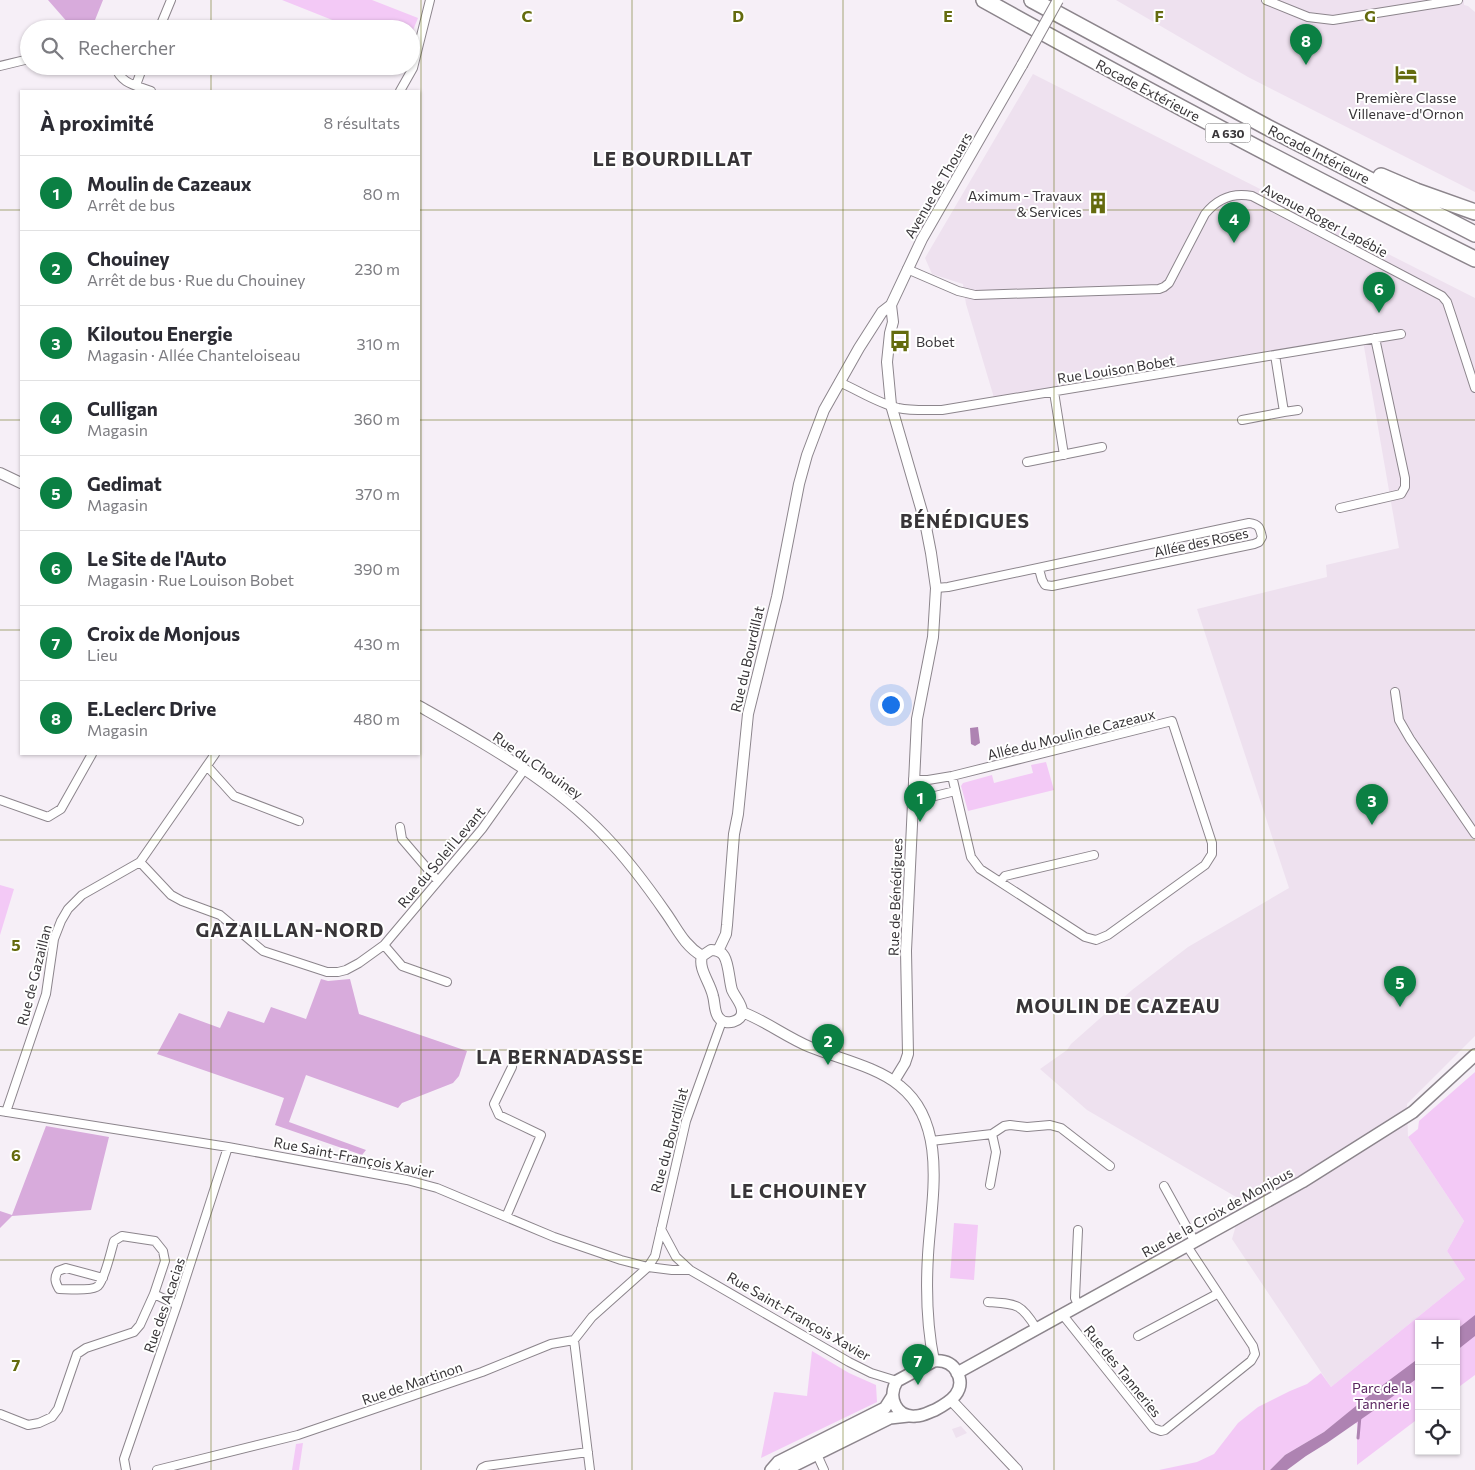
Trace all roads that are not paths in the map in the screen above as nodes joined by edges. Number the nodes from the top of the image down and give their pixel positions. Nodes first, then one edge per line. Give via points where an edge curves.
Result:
1 (171, 0) edge
2 (430, 0) edge
3 (984, 0) edge
4 (1032, 0) edge
5 (1058, 0) edge
6 (1266, 0) edge
7 (1458, 0) edge
8 (163, 20) edge
9 (420, 38) edge
10 (20, 61) edge
11 (0, 66) edge
12 (118, 75) edge
13 (140, 75) edge
14 (408, 75) edge
15 (136, 85) junction
16 (148, 90) edge
17 (401, 90) edge
18 (1265, 126) junction
19 (1475, 212) edge
20 (1475, 234) edge
21 (1475, 259) edge
22 (907, 270) junction
23 (891, 305) junction
24 (1401, 334) dead end
25 (1375, 338) junction
26 (1275, 355) junction
27 (839, 382) junction
28 (1475, 388) edge
29 (1054, 392) junction
30 (891, 406) junction
31 (1298, 410) dead end
32 (1284, 412) junction
33 (1242, 420) dead end
34 (1102, 447) dead end
35 (1064, 455) junction
36 (1027, 462) dead end
37 (0, 474) edge
38 (20, 483) edge
39 (1340, 508) dead end
40 (1039, 569) junction
41 (936, 588) junction
42 (1395, 692) dead end
43 (420, 707) edge
44 (91, 755) edge
45 (214, 755) edge
46 (207, 766) junction
47 (524, 770) junction
48 (952, 776) junction
49 (913, 780) junction
50 (955, 791) junction
51 (0, 800) edge
52 (913, 804) junction
53 (299, 821) dead end
54 (400, 827) dead end
55 (1475, 834) edge
56 (1094, 855) dead end
57 (140, 862) junction
58 (438, 881) junction
59 (1000, 882) junction
60 (384, 944) junction
61 (718, 951) junction
62 (702, 956) junction
63 (447, 982) dead end
64 (742, 1012) junction
65 (722, 1021) junction
66 (1475, 1055) edge
67 (512, 1067) dead end
68 (894, 1081) junction
69 (3, 1111) edge
70 (992, 1134) junction
71 (931, 1142) junction
72 (228, 1147) junction
73 (1110, 1166) dead end
74 (990, 1185) dead end
75 (1164, 1186) dead end
76 (506, 1216) junction
77 (661, 1229) junction
78 (1078, 1230) dead end
79 (1191, 1244) junction
80 (648, 1267) junction
81 (690, 1270) junction
82 (103, 1278) junction
83 (154, 1294) junction
84 (1217, 1294) junction
85 (988, 1302) dead end
86 (177, 1305) junction
87 (1078, 1305) junction
88 (1062, 1314) junction
89 (1036, 1328) junction
90 (1138, 1336) dead end
91 (574, 1340) junction
92 (934, 1361) junction
93 (957, 1373) junction
94 (897, 1381) junction
95 (892, 1397) junction
96 (951, 1400) junction
97 (0, 1414) edge
98 (908, 1416) junction
99 (815, 1449) junction
100 (588, 1452) junction
101 (510, 1466) edge
102 (126, 1470) edge
103 (157, 1470) edge
104 (480, 1470) edge
105 (590, 1470) edge
106 (771, 1470) edge
107 (785, 1470) edge
108 (824, 1470) edge
109 (1017, 1470) edge

1 - 8 street
2 - 9 street
3 - 21 highway, Rocade Extérieure / A 630 via 1256,148
4 - 18 highway, Rocade Intérieure / A 630
5 - 22 street, Avenue de Thouars, bridge
6 - 7 street via 1308,17 1332,20
10 - 11 street
12 - 15 street
13 - 15 street
14 - 17 street
15 - 16 street
18 - 19 highway via 1416,191
18 - 20 highway, Rocade Intérieure / A 630
22 - 23 street, Avenue de Thouars
22 - 28 street, Avenue Roger Lapébie via 975,295 1164,288 1210,208 1229,196 1244,194 1442,296 1447,302
23 - 27 street, Avenue de Thouars via 882,312
23 - 30 street, Rue de Bénédigues via 893,322 887,362
24 - 25 street, Rue Louison Bobet
25 - 26 street, Rue Louison Bobet
25 - 39 street via 1405,487 1401,494
26 - 29 street, Rue Louison Bobet
26 - 32 street
27 - 30 street, Rue Louison Bobet
27 - 61 street, Rue du Bourdillat via 824,410 799,484 777,597 748,714 726,934
29 - 30 street, Rue Louison Bobet via 942,410
29 - 35 street
30 - 41 street, Rue de Bénédigues via 925,522
31 - 32 street
32 - 33 street
34 - 35 street
35 - 36 street
37 - 38 street
40 - 40 street, Allée des Roses via 1249,523 1260,527 1262,537 1254,544 1052,586 1045,585
40 - 41 street, Allée des Roses
41 - 49 street, Rue de Bénédigues via 933,637 917,712
42 - 55 street via 1399,720
43 - 47 street, Rue du Chouiney
44 - 51 street via 62,809 48,817
45 - 46 street, Rue de Gazaillan
46 - 53 street via 234,796
46 - 57 street, Rue de Gazaillan
47 - 58 street, Rue du Soleil Levant via 482,829
47 - 62 street, Rue du Chouiney via 561,795 606,837 667,914 686,944
48 - 49 street, Allée du Moulin de Cazeaux
48 - 50 street, Allée du Moulin de Cazeaux
48 - 59 street, Allée du Moulin de Cazeaux via 1172,721 1212,843 1212,854 1205,864 1108,935 1096,940 1085,937
49 - 52 street, Rue de Bénédigues
50 - 52 street
50 - 59 street, Allée du Moulin de Cazeaux via 971,857 980,869
52 - 68 street, Rue de Bénédigues via 906,951 908,1054
54 - 58 street via 402,839
56 - 59 street via 1005,876
57 - 60 street, Rue du Soleil Levant via 171,895 220,915 256,946 275,956 327,972 338,972 359,963
57 - 69 street, Rue de Gazaillan via 82,895 61,921 54,939 46,994
58 - 60 street, Rue du Soleil Levant
60 - 63 street via 402,966
61 - 62 street via 711,950
61 - 64 street via 724,956 732,991
62 - 65 street via 700,966 712,988 718,1017
64 - 65 street via 737,1020
64 - 68 street via 789,1038
65 - 77 street, Rue du Bourdillat via 686,1121
66 - 79 main road, Rue de la Croix de Monjous via 1413,1112 1302,1182
67 - 76 street via 494,1104 499,1115 541,1135
68 - 71 street via 914,1098 928,1126
69 - 72 street, Rue Saint-François Xavier
70 - 71 street
70 - 73 street via 1010,1125 1055,1126
70 - 74 street via 996,1152
71 - 92 street via 933,1187 928,1303
72 - 76 street, Rue Saint-François Xavier via 408,1180
72 - 86 street, Rue des Acacias
75 - 79 street, Rue des Tanneries
76 - 80 street, Rue Saint-François Xavier via 554,1238
77 - 80 street, Rue du Bourdillat via 655,1256
77 - 81 street, Rue Saint-François Xavier via 676,1257
78 - 87 street via 1075,1298
79 - 84 street, Rue des Tanneries
79 - 87 main road, Rue de la Croix de Monjous
80 - 81 street, Rue Saint-François Xavier
80 - 91 street via 592,1317
81 - 94 street, Rue Saint-François Xavier via 849,1362
82 - 82 street via 66,1268 58,1271 55,1283 59,1289 93,1288
82 - 83 street via 114,1241 122,1236 154,1241 163,1251 165,1260
83 - 86 street
83 - 97 street via 134,1332 77,1354 58,1409 52,1417 28,1425
84 - 88 street, Rue des Tanneries via 1253,1346 1255,1354 1161,1431 1149,1424
84 - 90 street
85 - 89 street via 1014,1304 1026,1311
86 - 102 street, Rue des Acacias via 124,1460
87 - 88 main road, Rue de la Croix de Monjous
88 - 89 main road, Rue de la Croix de Monjous
89 - 93 main road, Rue de la Croix de Monjous
91 - 100 street
91 - 103 street, Rue de Martinon via 551,1344 482,1372 298,1435
92 - 93 main road via 948,1363
92 - 94 main road
93 - 96 main road via 959,1391
94 - 95 main road
95 - 98 main road via 897,1408
95 - 99 main road via 885,1408
96 - 98 main road via 922,1415
96 - 109 street
98 - 99 main road via 890,1418
99 - 106 main road via 778,1462
99 - 107 main road
99 - 108 street
100 - 101 street
100 - 105 street
101 - 104 street via 486,1466

